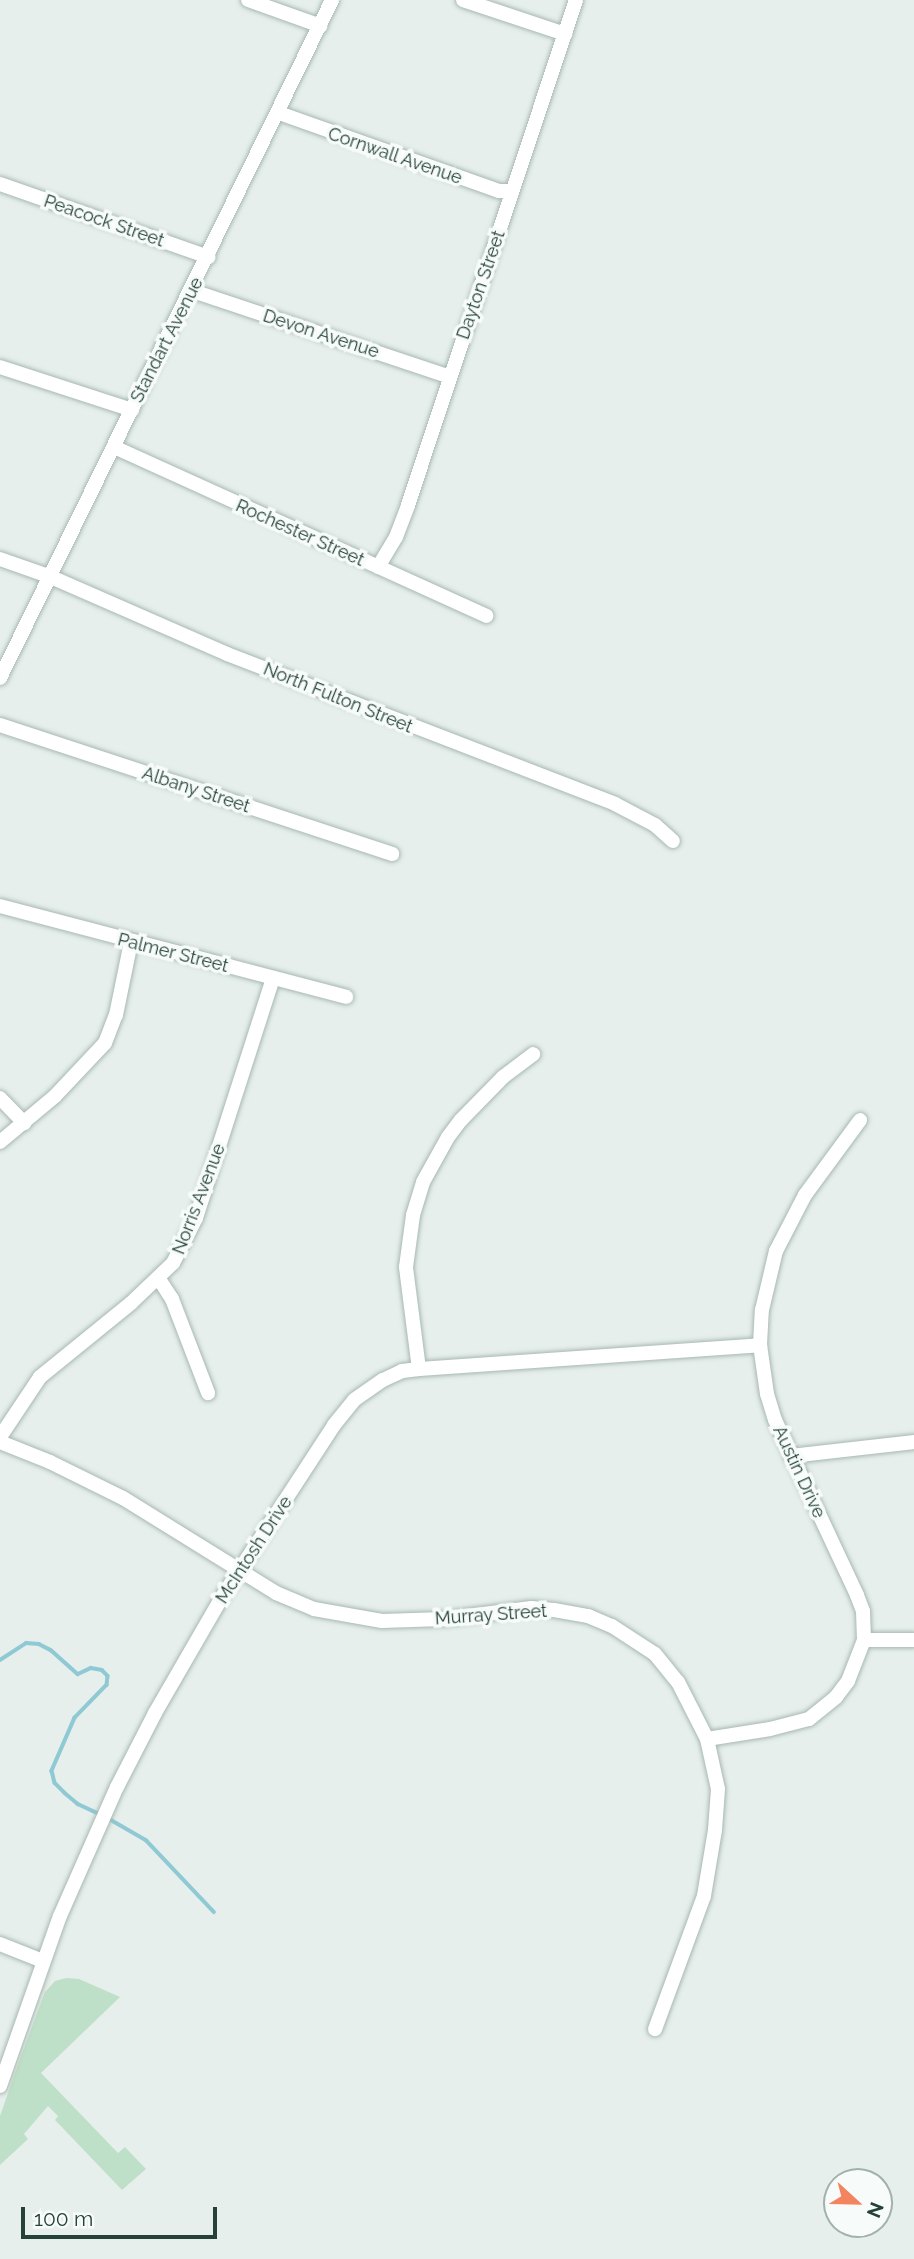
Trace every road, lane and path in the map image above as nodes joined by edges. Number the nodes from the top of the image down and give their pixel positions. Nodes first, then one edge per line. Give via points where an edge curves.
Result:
1 (248, 0) edge
2 (332, 0) edge
3 (463, 0) edge
4 (576, 0) edge
5 (321, 26) junction
6 (565, 34) junction
7 (279, 113) junction
8 (0, 184) edge
9 (512, 191) junction
10 (209, 257) junction
11 (193, 290) junction
12 (0, 367) edge
13 (450, 377) junction
14 (132, 410) junction
15 (114, 447) junction
16 (0, 559) edge
17 (378, 567) junction
18 (51, 577) junction
19 (487, 616) dead end
20 (0, 678) edge
21 (0, 724) edge
22 (673, 841) dead end
23 (392, 854) dead end
24 (0, 906) edge
25 (131, 942) junction
26 (273, 978) junction
27 (346, 998) dead end
28 (533, 1054) dead end
29 (0, 1098) edge
30 (860, 1120) dead end
31 (24, 1123) junction
32 (0, 1142) edge
33 (159, 1279) junction
34 (760, 1345) junction
35 (419, 1368) junction
36 (208, 1393) dead end
37 (0, 1439) edge
38 (914, 1442) edge
39 (791, 1456) junction
40 (239, 1571) junction
41 (864, 1640) junction
42 (914, 1640) edge
43 (707, 1739) junction
44 (0, 1944) edge
45 (43, 1961) junction
46 (655, 2029) dead end
47 (0, 2086) edge

1 - 5 street
2 - 5 street, Standart Avenue
3 - 6 street
4 - 6 street, Dayton Street
5 - 7 street, Standart Avenue
6 - 9 street, Dayton Street
7 - 9 street, Cornwall Avenue via 486,187
7 - 10 street, Standart Avenue
8 - 10 street, Peacock Street
9 - 13 street, Dayton Street
10 - 11 street, Standart Avenue
11 - 13 street, Devon Avenue
11 - 14 street, Standart Avenue
12 - 14 street
13 - 17 street, Dayton Street via 396,537
14 - 15 street, Standart Avenue
15 - 17 street, Rochester Street
15 - 18 street, Standart Avenue
16 - 18 street, North Fulton Street
17 - 19 street, Rochester Street
18 - 20 street, Standart Avenue
18 - 22 street, North Fulton Street via 227,654 615,804 655,825
21 - 23 street, Albany Street
24 - 25 street, Palmer Street
25 - 26 street, Palmer Street
25 - 31 street via 116,1016 105,1043
26 - 27 street, Palmer Street
26 - 33 street, Norris Avenue via 195,1217 173,1263
28 - 35 street via 461,1120 424,1182 412,1215 406,1267
29 - 31 street
30 - 34 street, Austin Drive via 805,1195 776,1251 762,1310
31 - 32 street
33 - 36 street via 172,1299
33 - 37 street, Norris Avenue via 40,1377
34 - 35 street, McIntosh Drive
34 - 39 street, Austin Drive via 767,1394
35 - 40 street, McIntosh Drive via 383,1380 354,1401
37 - 40 street, Murray Street via 123,1497
38 - 39 street
39 - 41 street, Austin Drive via 857,1595
40 - 43 street, Murray Street via 288,1600 363,1619 444,1619 531,1608 588,1616 635,1639 664,1662
40 - 45 street, McIntosh Drive via 122,1776
41 - 42 street
41 - 43 street, Austin Drive via 848,1681 836,1698 809,1719
43 - 46 street, Murray Street via 718,1789 704,1896
44 - 45 street
45 - 47 street, McIntosh Drive

